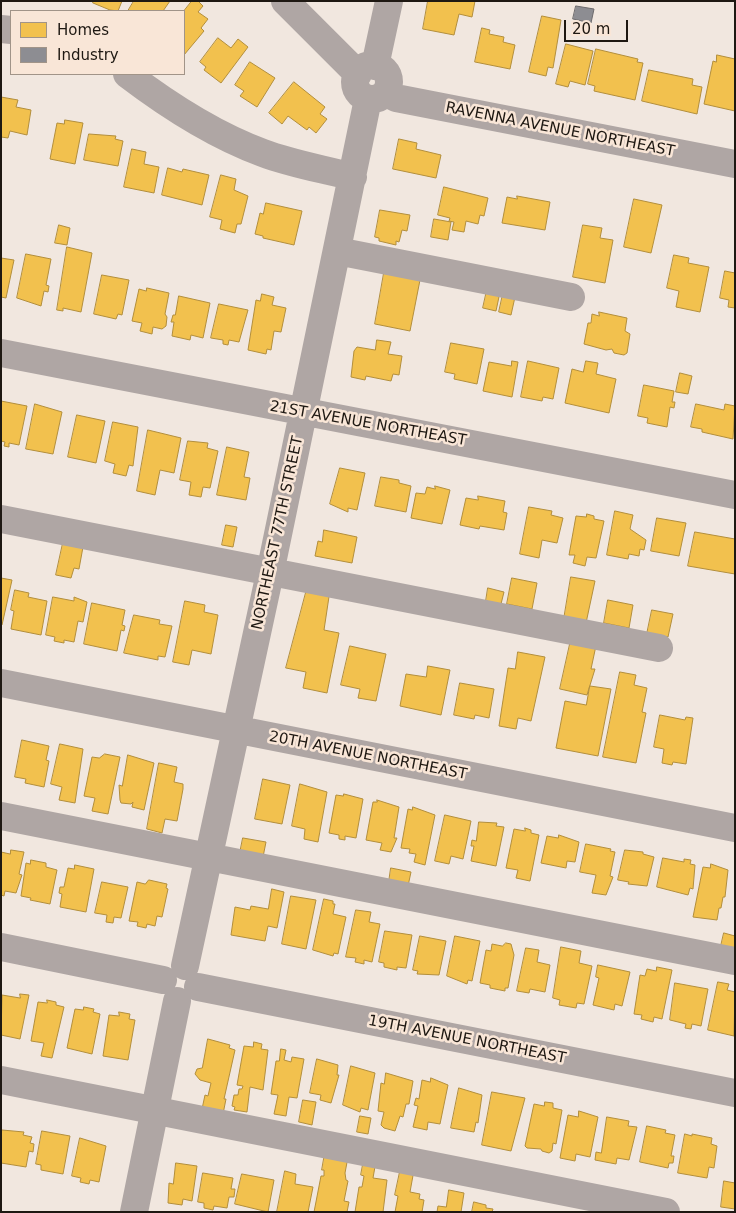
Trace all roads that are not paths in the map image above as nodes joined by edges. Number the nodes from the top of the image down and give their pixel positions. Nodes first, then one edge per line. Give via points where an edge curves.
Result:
1 (285, 1) edge
2 (389, 1) edge
3 (366, 70) junction
4 (128, 75) edge
5 (377, 95) junction
6 (735, 164) edge
7 (352, 177) junction
8 (337, 251) junction
9 (571, 297) dead end
10 (1, 353) edge
11 (304, 410) junction
12 (735, 494) edge
13 (1, 519) edge
14 (270, 573) junction
15 (659, 648) dead end
16 (1, 683) edge
17 (236, 730) junction
18 (1, 816) edge
19 (735, 828) edge
20 (209, 858) junction
21 (1, 947) edge
22 (735, 961) edge
23 (181, 983) junction
24 (1, 1080) edge
25 (735, 1093) edge
26 (154, 1111) junction
27 (134, 1212) edge
28 (666, 1212) edge

1 - 3 street
2 - 3 street
3 - 5 street via 387,74 389,84
4 - 7 street via 167,103 239,143 290,162
5 - 6 street, RAVENNA AVENUE NORTHEAST
5 - 7 street, NORTHEAST 77TH STREET
7 - 8 street, NORTHEAST 77TH STREET
8 - 9 street
8 - 11 street, NORTHEAST 77TH STREET
10 - 11 street, 21ST AVENUE NORTHEAST via 268,406
11 - 12 street, 21ST AVENUE NORTHEAST
11 - 14 street, NORTHEAST 77TH STREET
13 - 14 street
14 - 15 street
14 - 17 street, NORTHEAST 77TH STREET
16 - 17 street, 20TH AVENUE NORTHEAST
17 - 19 street, 20TH AVENUE NORTHEAST
17 - 20 street, NORTHEAST 77TH STREET
18 - 20 street
20 - 22 street
20 - 23 street, NORTHEAST 77TH STREET
21 - 23 street, 19TH AVENUE NORTHEAST
23 - 25 street, 19TH AVENUE NORTHEAST
23 - 26 street, NORTHEAST 77TH STREET
24 - 26 street
26 - 27 street, NORTHEAST 77TH STREET
26 - 28 street

